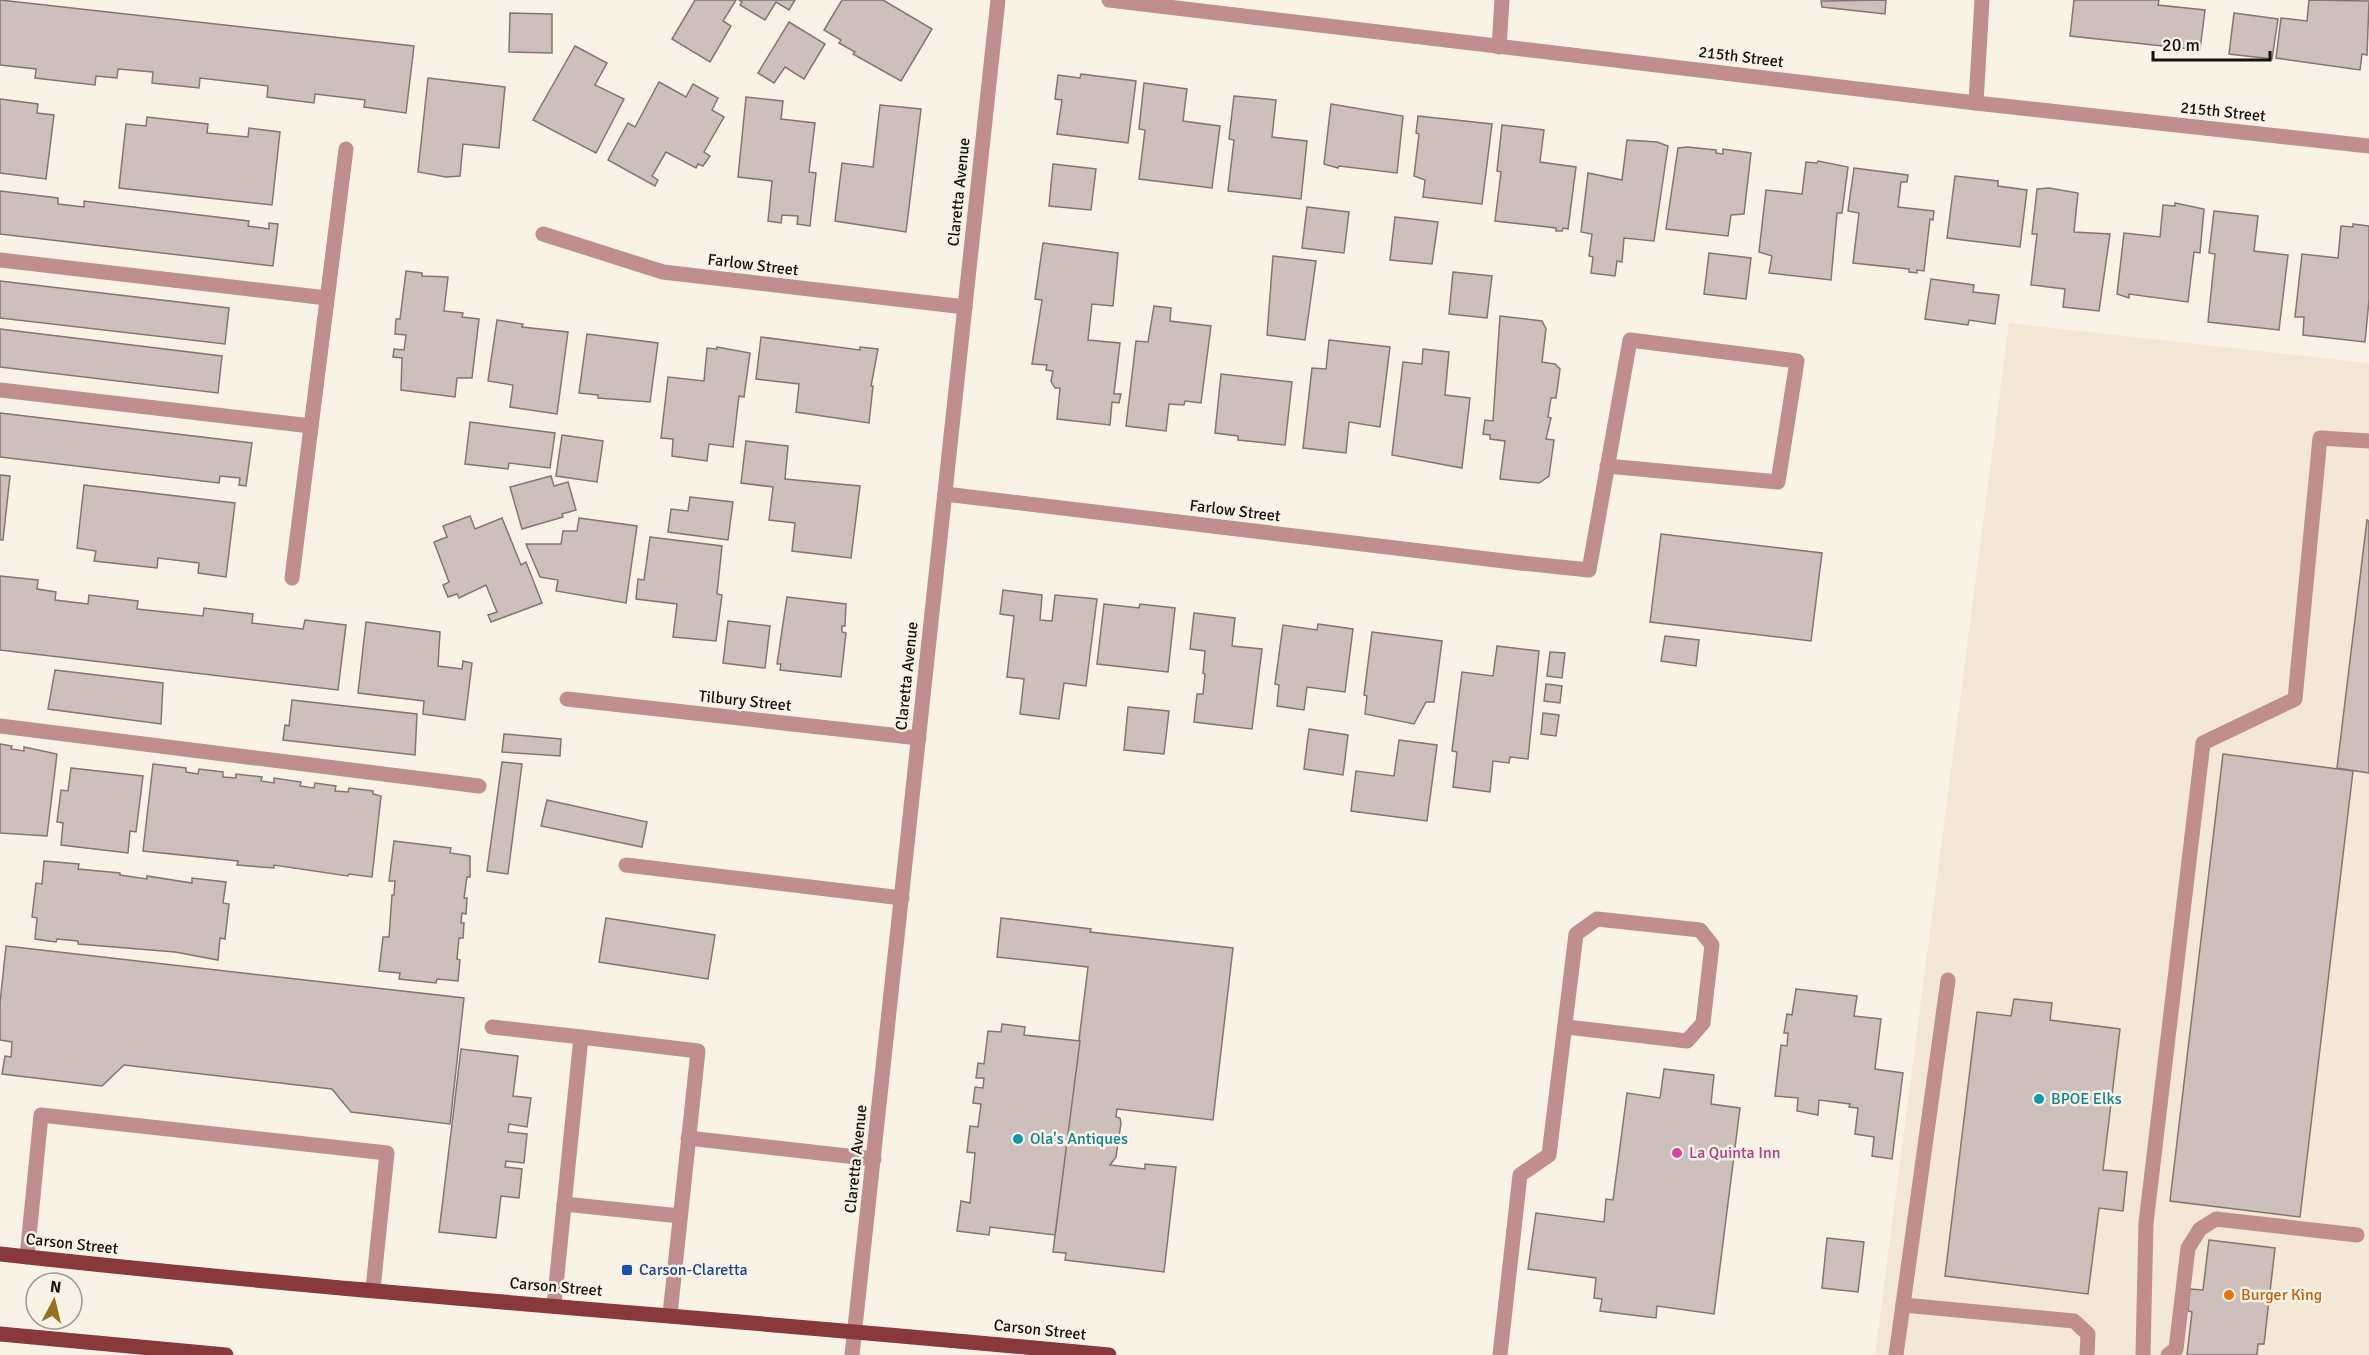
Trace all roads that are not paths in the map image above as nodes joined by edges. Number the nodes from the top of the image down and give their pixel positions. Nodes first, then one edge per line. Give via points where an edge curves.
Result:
1 (998, 0) edge
2 (1109, 0) edge
3 (1502, 0) edge
4 (1982, 0) edge
5 (1499, 47) junction
6 (1976, 103) junction
7 (2369, 146) edge
8 (346, 148) dead end
9 (543, 234) dead end
10 (0, 260) edge
11 (327, 298) junction
12 (965, 307) junction
13 (0, 390) edge
14 (311, 426) junction
15 (2369, 441) edge
16 (1607, 466) junction
17 (945, 494) junction
18 (292, 578) dead end
19 (567, 699) dead end
20 (0, 726) edge
21 (919, 738) junction
22 (478, 786) dead end
23 (626, 865) dead end
24 (902, 898) junction
25 (1948, 980) dead end
26 (492, 1027) dead end
27 (1567, 1027) junction
28 (580, 1037) junction
29 (688, 1138) junction
30 (874, 1159) junction
31 (564, 1204) junction
32 (680, 1216) junction
33 (2357, 1235) dead end
34 (0, 1254) edge
35 (27, 1257) junction
36 (373, 1289) junction
37 (554, 1305) junction
38 (1903, 1305) junction
39 (670, 1314) junction
40 (855, 1330) junction
41 (0, 1334) edge
42 (226, 1355) edge
43 (852, 1355) edge
44 (1109, 1355) edge
45 (1500, 1355) edge
46 (1896, 1355) edge
47 (2087, 1355) edge
48 (2143, 1355) edge
49 (2168, 1355) edge

1 - 12 street, Claretta Avenue
2 - 5 street, 215th Street
3 - 5 street
4 - 6 street
5 - 6 street, 215th Street
6 - 7 street, 215th Street
8 - 11 street
9 - 12 street, Farlow Street via 663,272
10 - 11 street
11 - 14 street
12 - 17 street, Claretta Avenue
13 - 14 street
14 - 18 street
15 - 48 street via 2320,438 2295,699 2203,743 2146,1223
16 - 16 street via 1630,340 1797,361 1778,482
16 - 17 street, Farlow Street via 1589,570
17 - 21 street, Claretta Avenue
19 - 21 street, Tilbury Street
20 - 22 street
21 - 24 street, Claretta Avenue
23 - 24 street
24 - 30 street, Claretta Avenue
25 - 38 street
26 - 28 street
27 - 27 street via 1576,934 1597,919 1700,930 1712,945 1703,1023 1687,1041
27 - 45 street via 1549,1155 1520,1175
28 - 29 street via 698,1051
28 - 31 street
29 - 30 street
29 - 32 street
30 - 40 street, Claretta Avenue
31 - 32 street
31 - 37 street
32 - 39 street
33 - 49 street via 2216,1220 2200,1229 2188,1248 2176,1349
34 - 35 main road, Carson Street
35 - 36 main road, Carson Street
35 - 36 street via 41,1115 387,1153
36 - 37 main road, Carson Street
37 - 39 main road, Carson Street
38 - 46 street
38 - 47 street via 2074,1321 2088,1334
39 - 40 main road, Carson Street
40 - 43 street, Claretta Avenue
40 - 44 main road, Carson Street
41 - 42 main road

